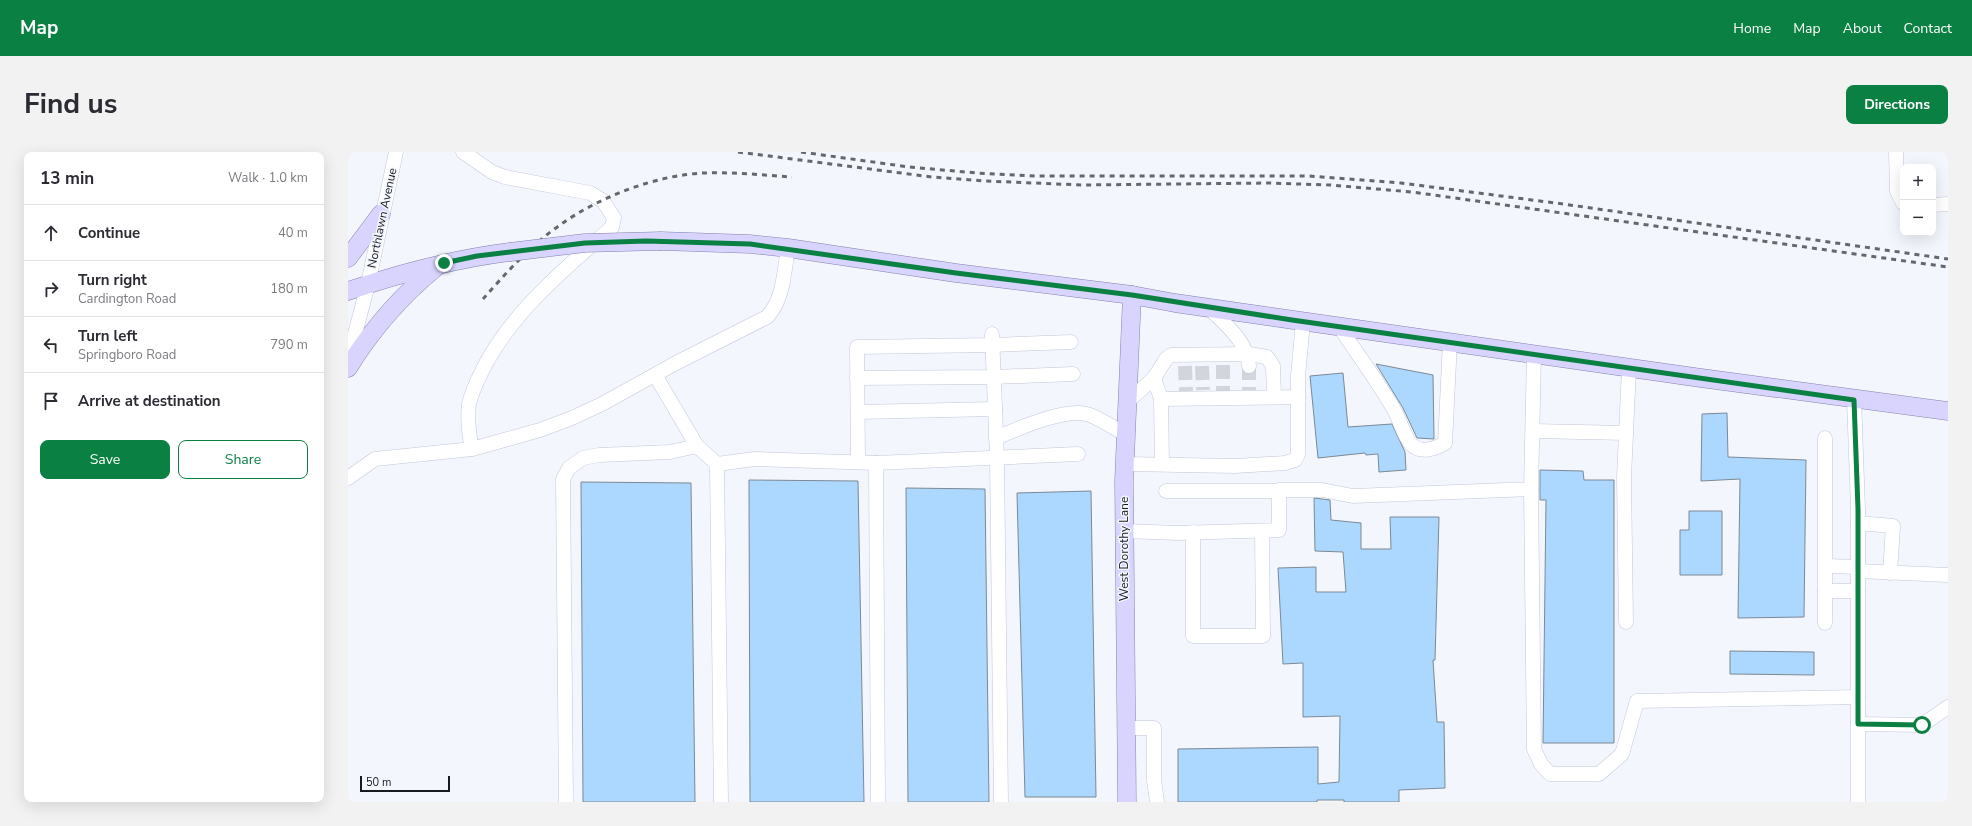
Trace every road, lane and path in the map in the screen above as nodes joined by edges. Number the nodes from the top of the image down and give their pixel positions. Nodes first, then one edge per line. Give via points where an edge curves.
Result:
1 (396, 152) edge
2 (463, 152) edge
3 (1896, 152) edge
4 (1902, 200) edge
5 (1948, 204) edge
6 (1936, 205) edge
7 (381, 214) junction
8 (788, 248) junction
9 (348, 258) edge
10 (438, 265) junction
11 (368, 284) junction
12 (348, 291) edge
13 (1132, 295) junction
14 (1209, 308) junction
15 (1303, 322) junction
16 (1339, 326) junction
17 (992, 340) junction
18 (1071, 342) dead end
19 (1450, 342) junction
20 (1534, 354) junction
21 (1249, 360) junction
22 (348, 361) edge
23 (348, 368) edge
24 (1628, 368) junction
25 (1073, 374) dead end
26 (655, 375) junction
27 (994, 377) junction
28 (857, 378) junction
29 (1154, 378) junction
30 (1274, 396) junction
31 (1298, 397) junction
32 (1162, 399) junction
33 (1854, 400) junction
34 (1127, 402) junction
35 (995, 409) junction
36 (1948, 411) edge
37 (858, 412) junction
38 (1533, 431) junction
39 (1626, 433) junction
40 (1125, 434) junction
41 (996, 438) junction
42 (1825, 438) dead end
43 (697, 446) junction
44 (472, 449) junction
45 (1078, 454) dead end
46 (997, 458) junction
47 (858, 462) junction
48 (876, 463) junction
49 (717, 464) junction
50 (1125, 464) junction
51 (1162, 464) junction
52 (348, 478) edge
53 (1531, 490) junction
54 (1166, 491) dead end
55 (1279, 491) junction
56 (1858, 523) junction
57 (1124, 531) junction
58 (1262, 531) junction
59 (1193, 532) junction
60 (1826, 566) junction
61 (1858, 569) junction
62 (1890, 573) junction
63 (1948, 575) edge
64 (1825, 591) junction
65 (1858, 591) junction
66 (1626, 622) dead end
67 (1825, 623) dead end
68 (1858, 698) junction
69 (1948, 707) edge
70 (1858, 724) junction
71 (1126, 728) junction
72 (566, 802) edge
73 (721, 802) edge
74 (878, 802) edge
75 (1001, 802) edge
76 (1127, 802) edge
77 (1157, 802) edge
78 (1858, 802) edge

1 - 7 street, Northlawn Avenue
2 - 44 street via 487,169 505,177 590,193 603,201 614,218 612,227 524,308 492,353 480,375 469,405 468,420
3 - 4 street via 1897,191
5 - 6 street
7 - 9 main road
7 - 11 street, Northlawn Avenue
8 - 10 main road, bridge via 661,241 585,243 477,256
8 - 13 main road via 956,273
8 - 26 street via 779,299 767,317
10 - 11 main road
10 - 23 main road via 382,318
11 - 12 main road
11 - 22 street, Northlawn Avenue
13 - 14 main road
13 - 34 main road, West Dorothy Lane
14 - 15 main road
14 - 21 street via 1234,333
15 - 16 main road
15 - 31 street
16 - 19 main road
16 - 19 street via 1393,408 1411,444 1419,449 1437,448 1445,443
17 - 18 street
17 - 27 street
17 - 28 street via 857,346
19 - 20 main road
20 - 24 main road
20 - 38 street
21 - 29 street via 1185,360 1171,355
21 - 30 street via 1267,357 1272,366
24 - 33 main road
24 - 39 street
25 - 27 street
26 - 43 street
26 - 44 street via 572,418
27 - 28 street
27 - 35 street
28 - 37 street
29 - 32 street
29 - 34 street
30 - 31 street
30 - 32 street via 1203,394
31 - 51 street via 1298,454 1295,460 1235,466
32 - 51 street
33 - 36 main road
33 - 56 street
34 - 40 main road, West Dorothy Lane
35 - 37 street
35 - 41 street
37 - 47 street
38 - 39 street
38 - 53 street
39 - 66 street
40 - 41 street via 1089,414 1070,414 1023,426
40 - 50 main road, West Dorothy Lane
41 - 46 street
42 - 60 street
43 - 49 street
43 - 72 street via 670,452 583,458 569,468 562,479
44 - 52 street via 375,459
45 - 46 street
46 - 48 street
46 - 75 street
47 - 48 street
47 - 49 street via 755,459
48 - 74 street
49 - 73 street
50 - 51 street
50 - 57 main road, West Dorothy Lane
53 - 55 street via 1353,496 1322,490
53 - 68 street via 1534,749 1550,774 1599,774 1622,754 1637,701
54 - 55 street
55 - 58 street via 1279,530
56 - 61 street
56 - 62 street via 1892,526
57 - 59 street
57 - 71 main road, West Dorothy Lane
58 - 59 street
58 - 59 street via 1263,636 1194,636
60 - 61 street
60 - 64 street
61 - 62 street
61 - 65 street
62 - 63 street
64 - 65 street
64 - 67 street
65 - 68 street
68 - 70 street
69 - 70 street via 1922,725
70 - 78 street
71 - 76 main road, West Dorothy Lane
71 - 77 street via 1154,728 1154,780

